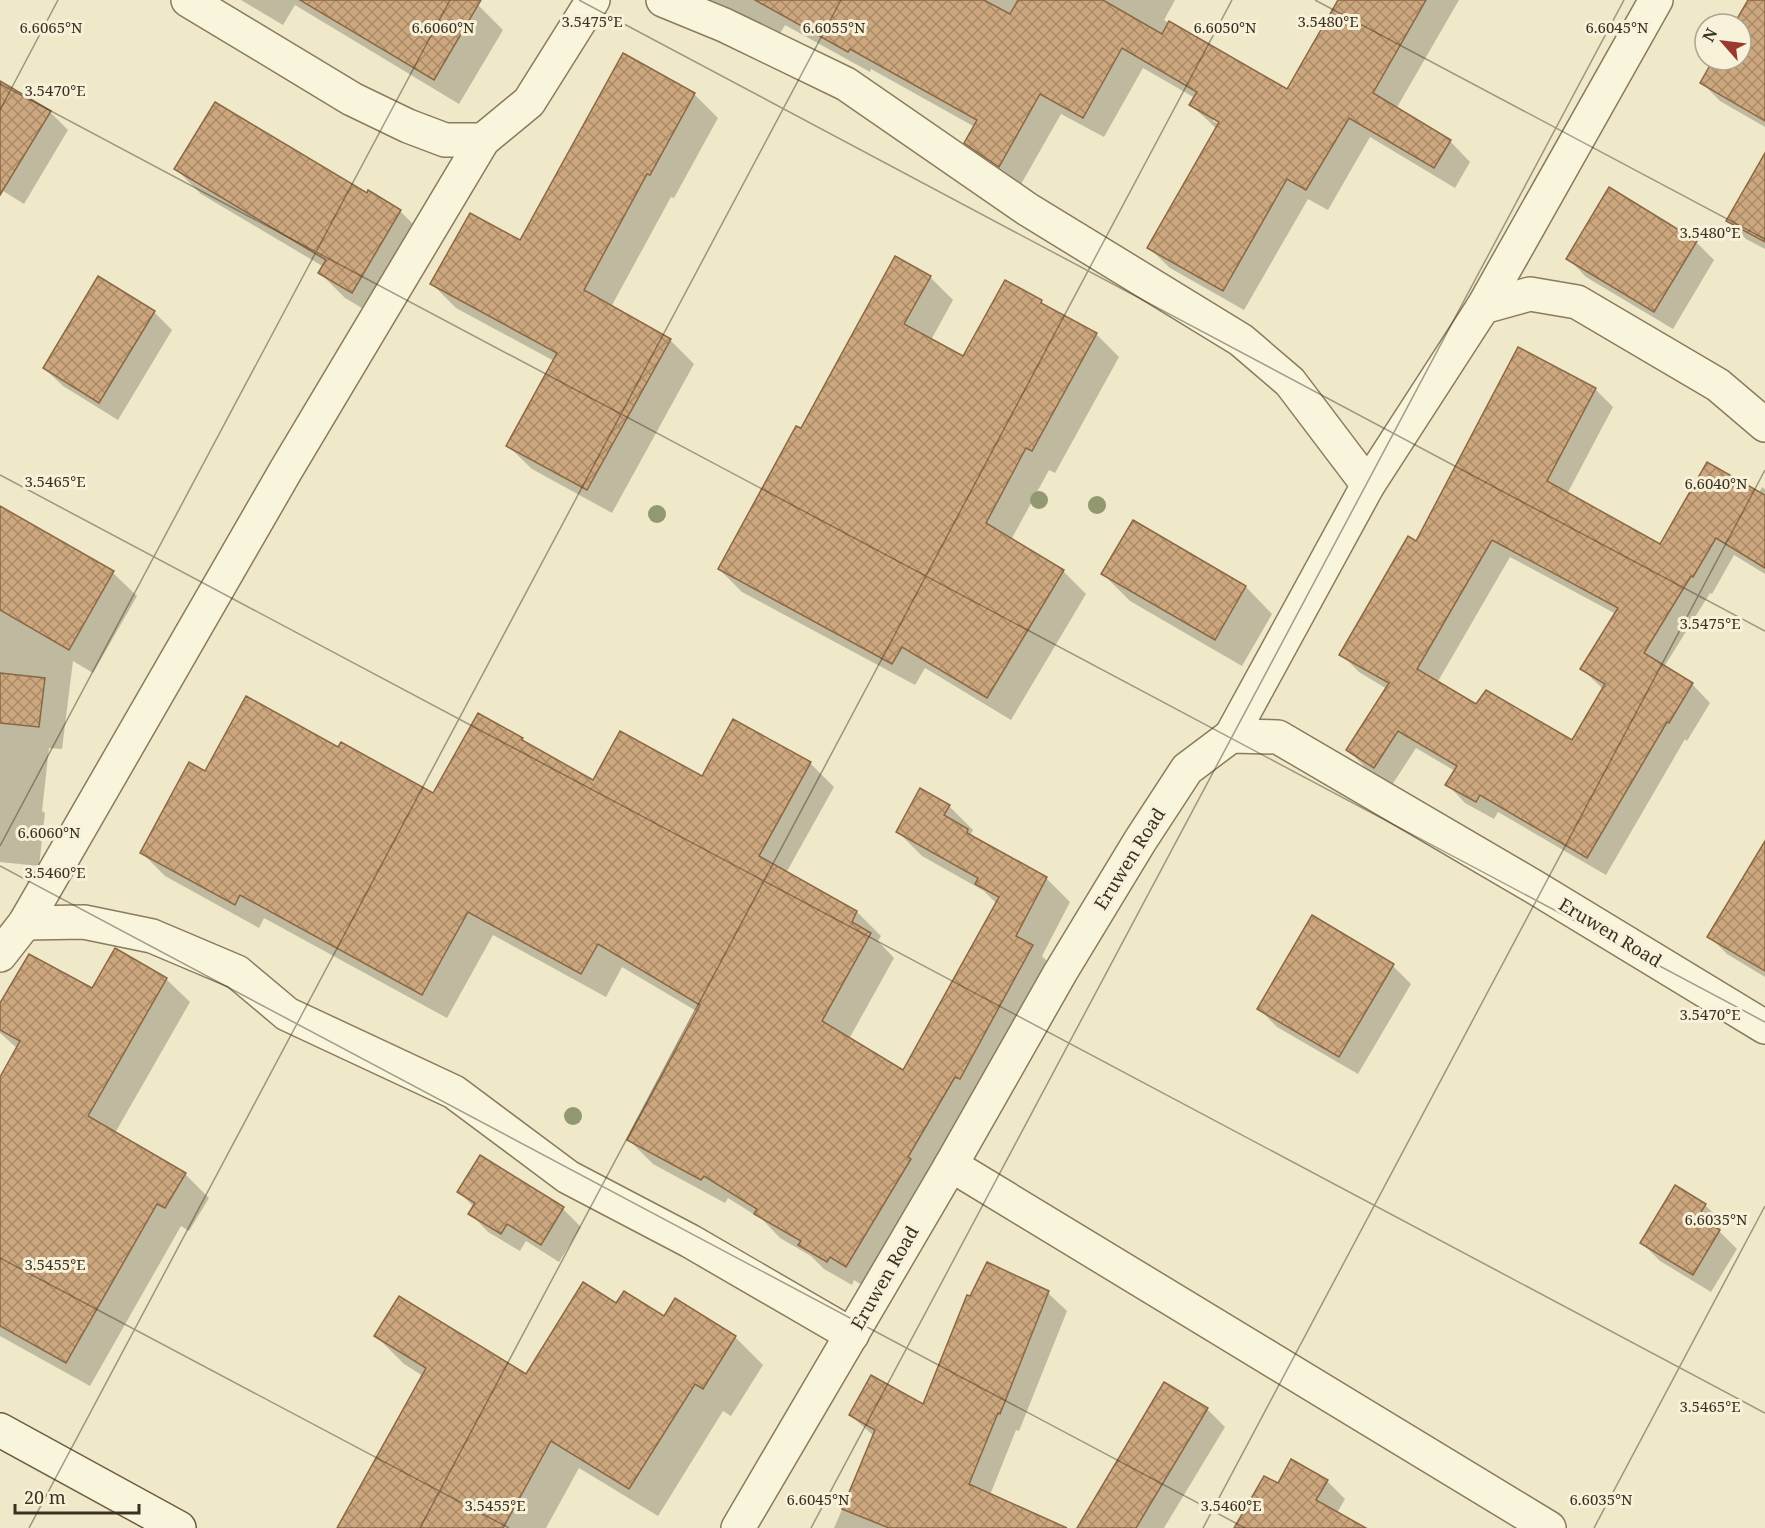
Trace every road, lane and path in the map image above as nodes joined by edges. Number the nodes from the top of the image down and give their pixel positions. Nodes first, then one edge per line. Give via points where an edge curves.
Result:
1 (188, 0) edge
2 (593, 0) edge
3 (663, 0) edge
4 (1656, 0) edge
5 (483, 140) junction
6 (1483, 307) junction
7 (1759, 416) edge
8 (1368, 485) junction
9 (1231, 736) junction
10 (25, 923) junction
11 (0, 955) edge
12 (1765, 1027) edge
13 (951, 1165) junction
14 (852, 1335) junction
15 (0, 1430) edge
16 (172, 1526) edge
17 (738, 1528) edge
18 (1549, 1528) edge

1 - 5 street via 370,108 446,140
2 - 5 street via 529,102
3 - 8 street via 846,84 1027,209 1241,340 1290,382
4 - 6 street
5 - 10 street via 286,470
6 - 7 street via 1530,294 1577,302 1718,385
6 - 8 street
8 - 9 street
9 - 12 street, Eruwen Road via 1278,736
9 - 13 street, Eruwen Road via 1186,769 1060,973
10 - 11 street
10 - 14 street via 84,922 152,936 237,972 287,1014 454,1092 568,1177 690,1241
13 - 14 street, Eruwen Road
13 - 18 street
14 - 17 street, Eruwen Road
15 - 16 street

